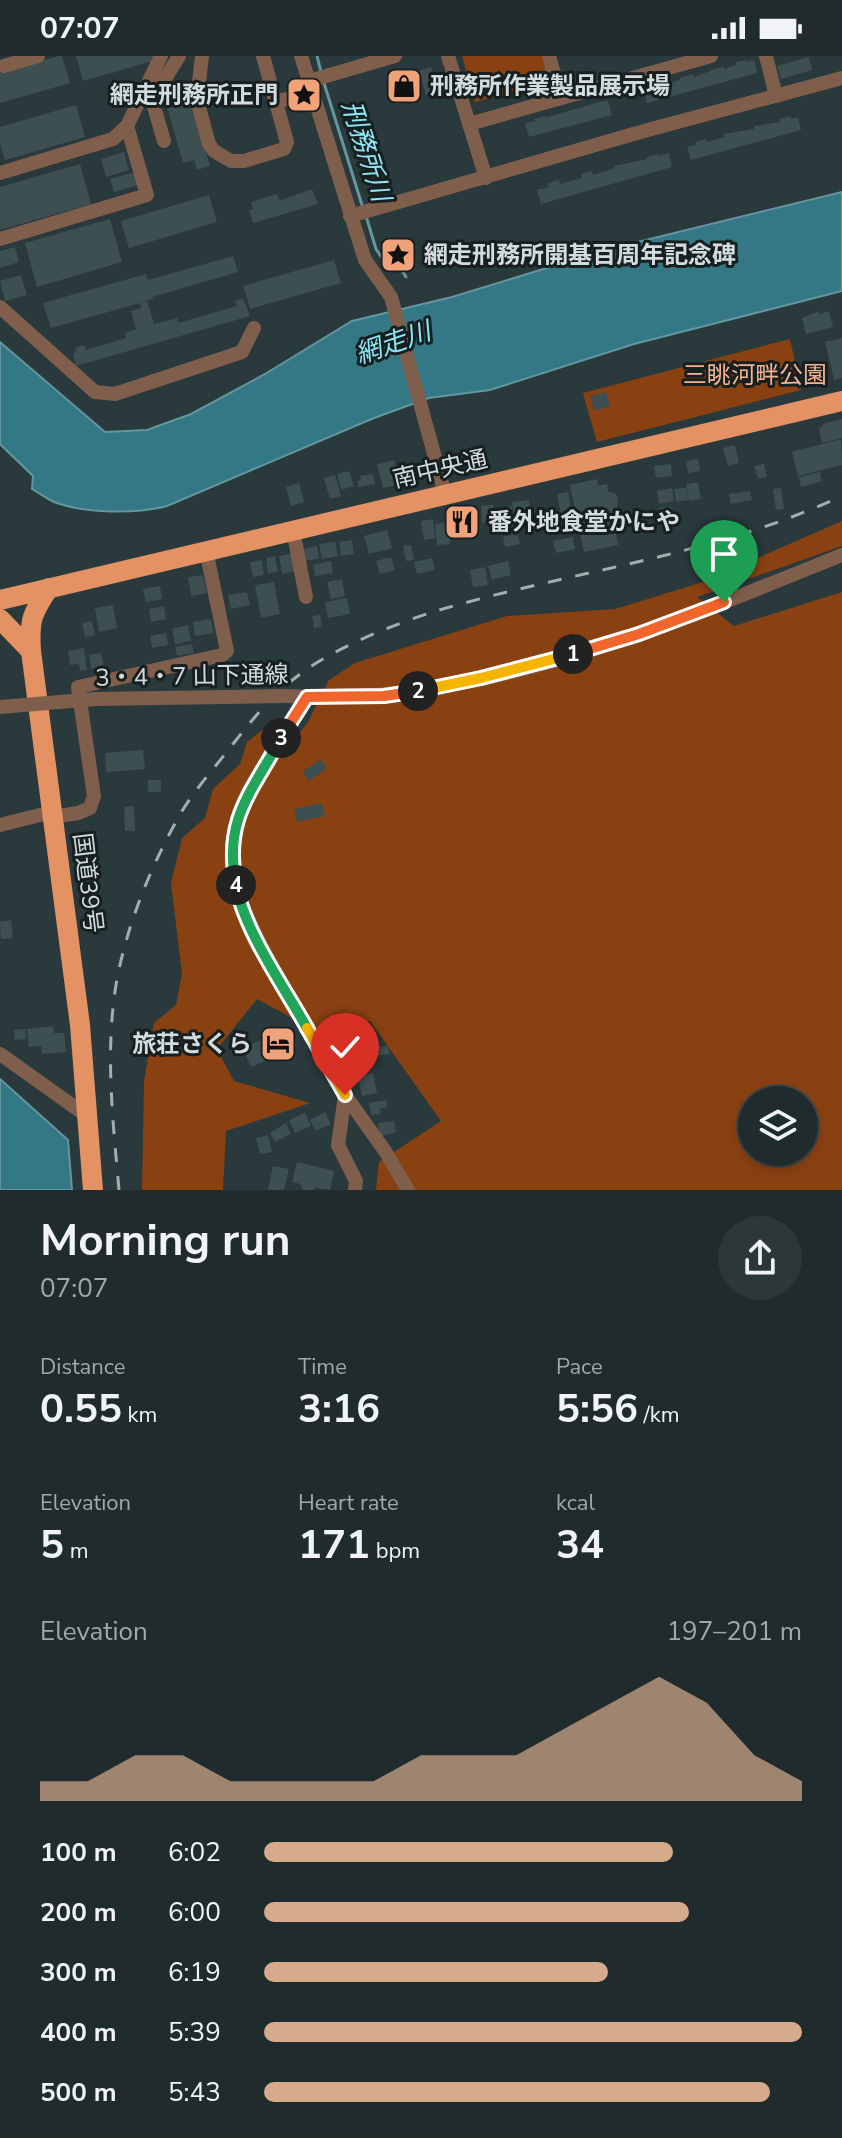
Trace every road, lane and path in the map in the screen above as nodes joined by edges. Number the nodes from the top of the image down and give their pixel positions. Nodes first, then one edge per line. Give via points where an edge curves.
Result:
1 (38, 56) edge
2 (161, 56) edge
3 (179, 56) edge
4 (202, 56) edge
5 (263, 56) edge
6 (301, 56) edge
7 (395, 56) edge
8 (448, 56) edge
9 (549, 56) edge
10 (711, 56) edge
11 (766, 56) edge
12 (668, 62) edge
13 (4, 66) dead end
14 (842, 78) edge
15 (317, 81) junction
16 (776, 96) junction
17 (561, 98) junction
18 (276, 102) junction
19 (469, 124) junction
20 (127, 126) junction
21 (164, 141) dead end
22 (0, 173) edge
23 (486, 178) junction
24 (359, 213) junction
25 (0, 239) edge
26 (0, 307) edge
27 (254, 328) dead end
28 (842, 401) edge
29 (445, 494) junction
30 (293, 530) junction
31 (206, 550) junction
32 (842, 555) edge
33 (49, 588) junction
34 (306, 597) dead end
35 (0, 600) edge
36 (0, 619) edge
37 (31, 651) junction
38 (307, 697) junction
39 (0, 707) edge
40 (53, 814) junction
41 (0, 825) edge
42 (0, 1054) edge
43 (345, 1095) junction
44 (87, 1116) junction
45 (93, 1190) edge
46 (355, 1190) edge
47 (408, 1190) edge

1 - 13 street
2 - 20 street
3 - 21 street via 152,100
4 - 18 street via 197,100 209,144 222,157 244,161 284,149 287,142
5 - 18 street
6 - 15 street
7 - 15 street
8 - 19 street
9 - 17 street
10 - 12 street
11 - 16 street
12 - 17 street
14 - 16 street
15 - 18 street
15 - 24 street
16 - 23 street
17 - 19 street
19 - 23 street
20 - 22 street via 113,139
20 - 25 street via 147,195
23 - 24 street
24 - 29 street via 365,260 391,297
26 - 27 street via 95,392 115,394 242,352
28 - 29 highway, 南中央通
29 - 30 highway, 南中央通
30 - 31 highway, 南中央通
30 - 34 street
31 - 33 highway, 南中央通
31 - 40 street via 228,642 226,654 78,687 94,796 90,808
32 - 38 street, 3・4・7 山下通線 via 639,634 559,658 384,696
33 - 35 highway, 南中央通
33 - 37 highway, 国道39号 via 30,622
36 - 37 highway
37 - 40 highway, 国道39号
38 - 39 street, 3・4・7 山下通線, bridge via 95,699
38 - 43 street via 239,813 234,878 263,950
40 - 41 street
40 - 44 highway, 国道39号
42 - 44 street
43 - 46 street via 338,1145 356,1181
43 - 47 street
44 - 45 highway, 国道39号

